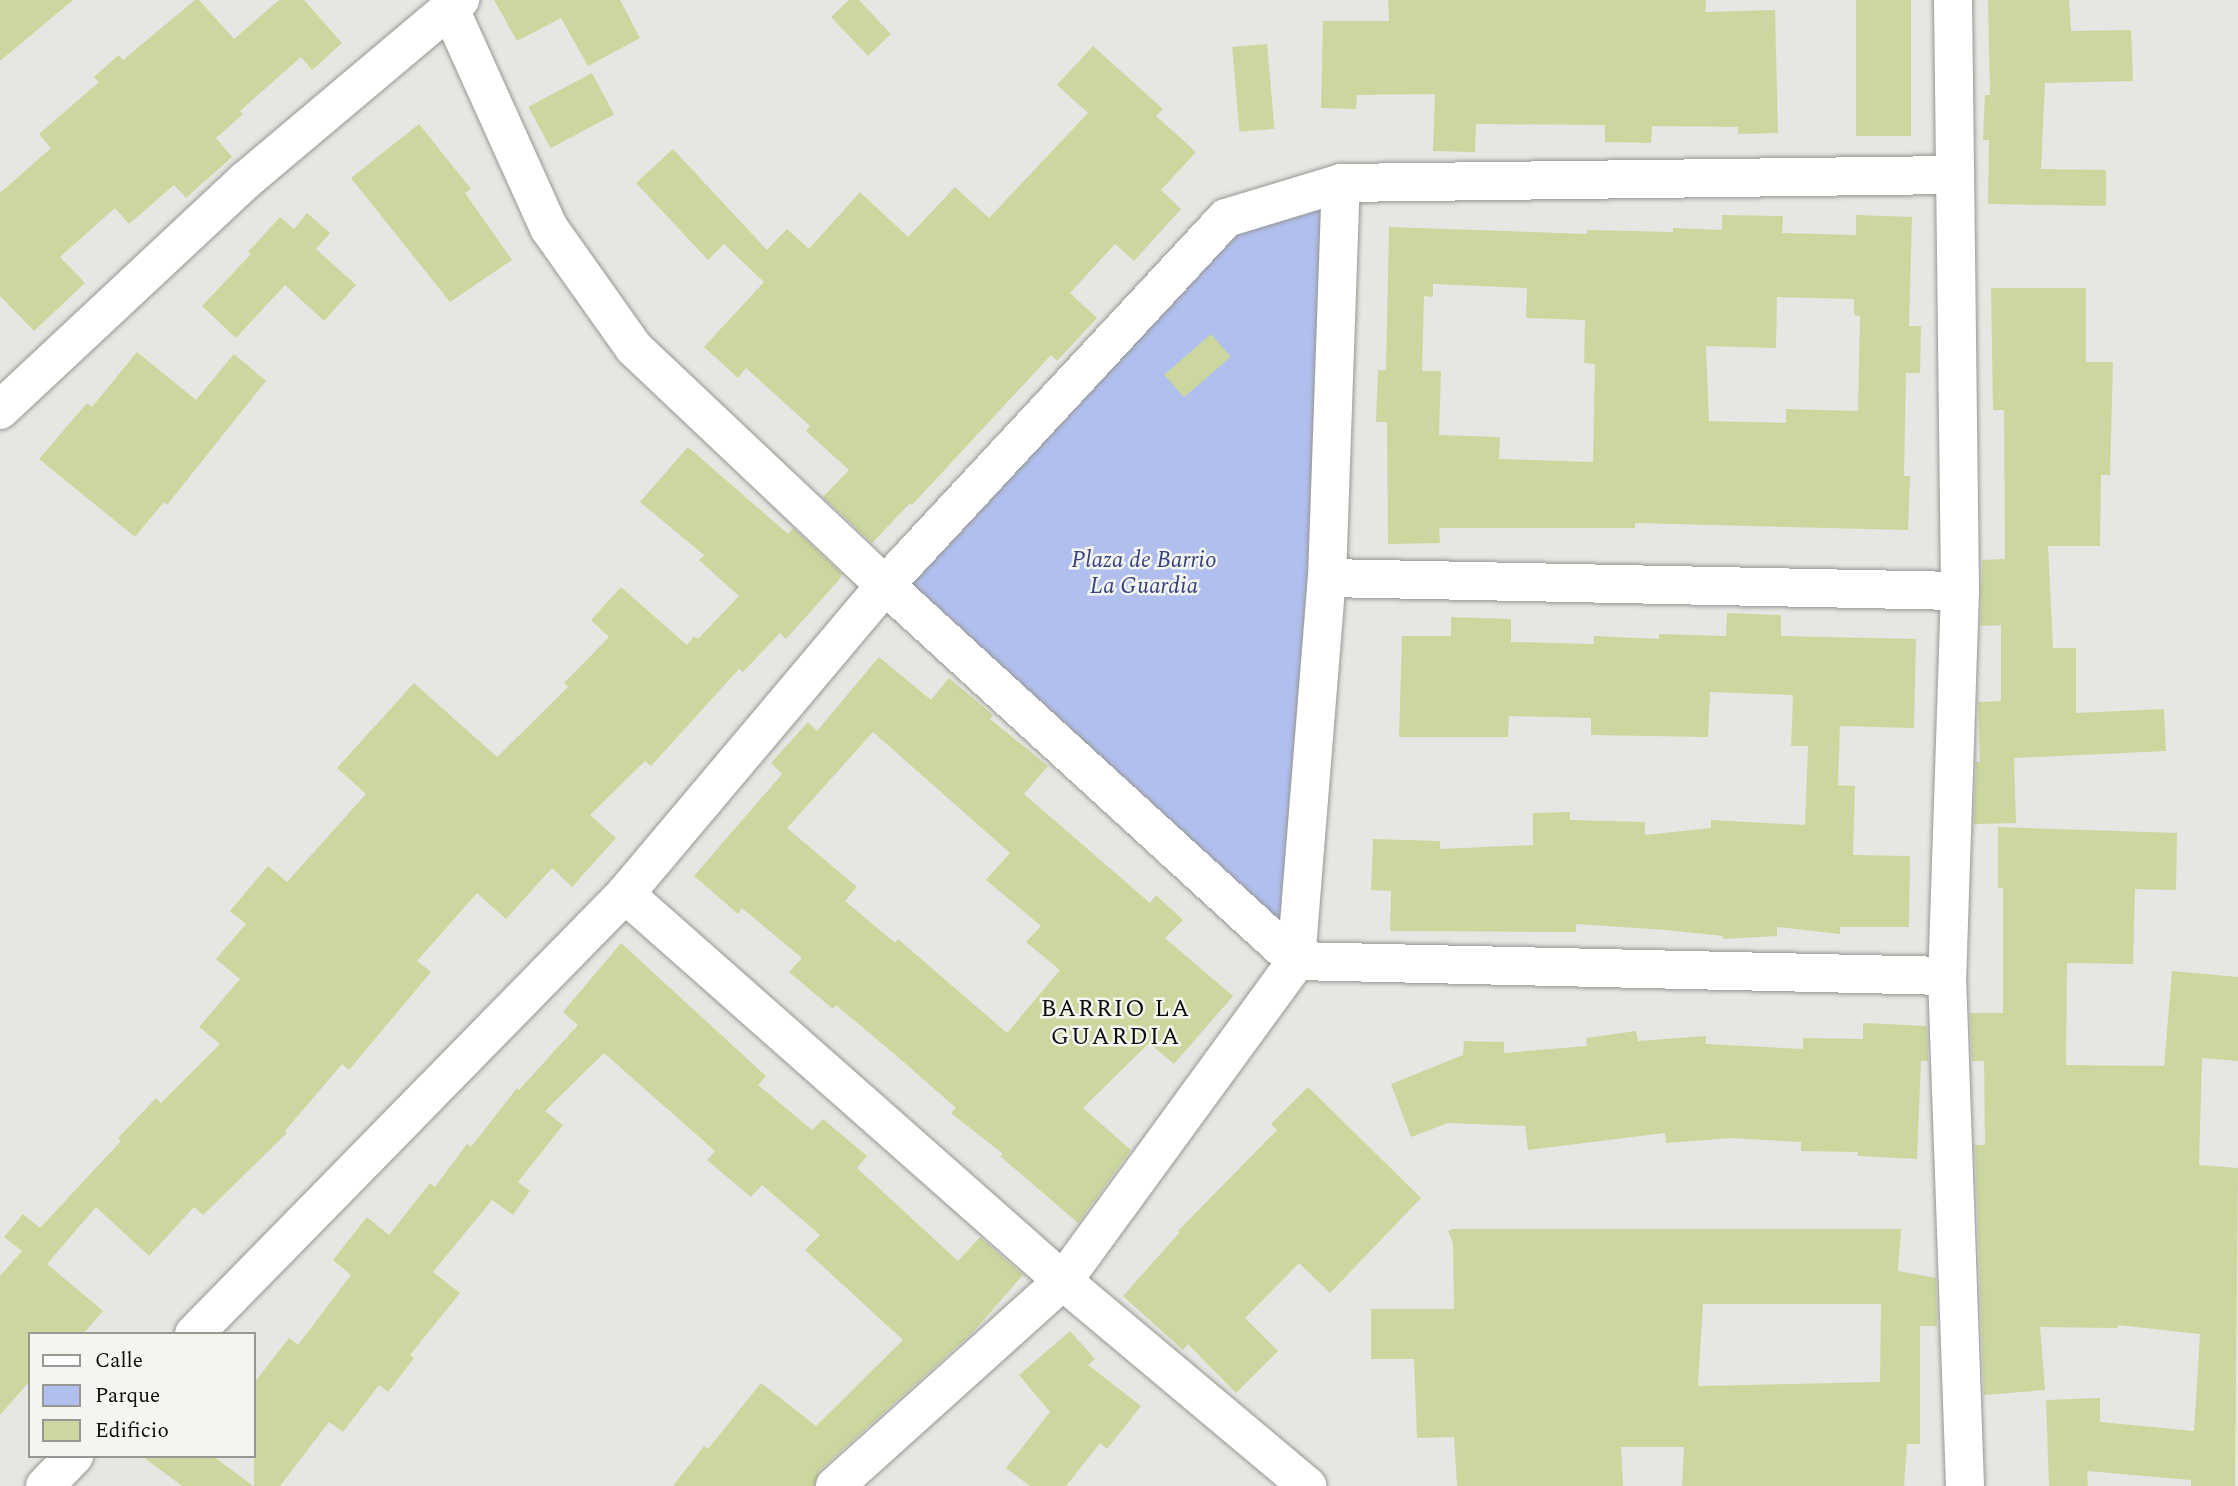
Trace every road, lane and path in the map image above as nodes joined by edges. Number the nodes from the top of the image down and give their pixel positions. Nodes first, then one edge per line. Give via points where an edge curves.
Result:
1 (1953, 0) edge
2 (455, 5) edge
3 (1954, 175) junction
4 (1341, 183) junction
5 (0, 410) edge
6 (1327, 578) junction
7 (885, 585) junction
8 (1960, 591) junction
9 (625, 894) junction
10 (1296, 961) junction
11 (1947, 976) junction
12 (1063, 1282) junction
13 (196, 1332) edge
14 (72, 1458) edge
15 (44, 1486) edge
16 (835, 1486) edge
17 (1307, 1486) edge
18 (1965, 1486) edge

1 - 3 street
2 - 5 street via 246,180
2 - 7 street via 549,228 634,348
3 - 4 street
3 - 8 street
4 - 6 street
4 - 7 street via 1226,218
6 - 8 street
6 - 10 street
7 - 9 street
7 - 10 street
8 - 11 street
9 - 12 street
9 - 13 street
10 - 11 street
10 - 12 street
11 - 18 street
12 - 16 street
12 - 17 street
14 - 15 street

